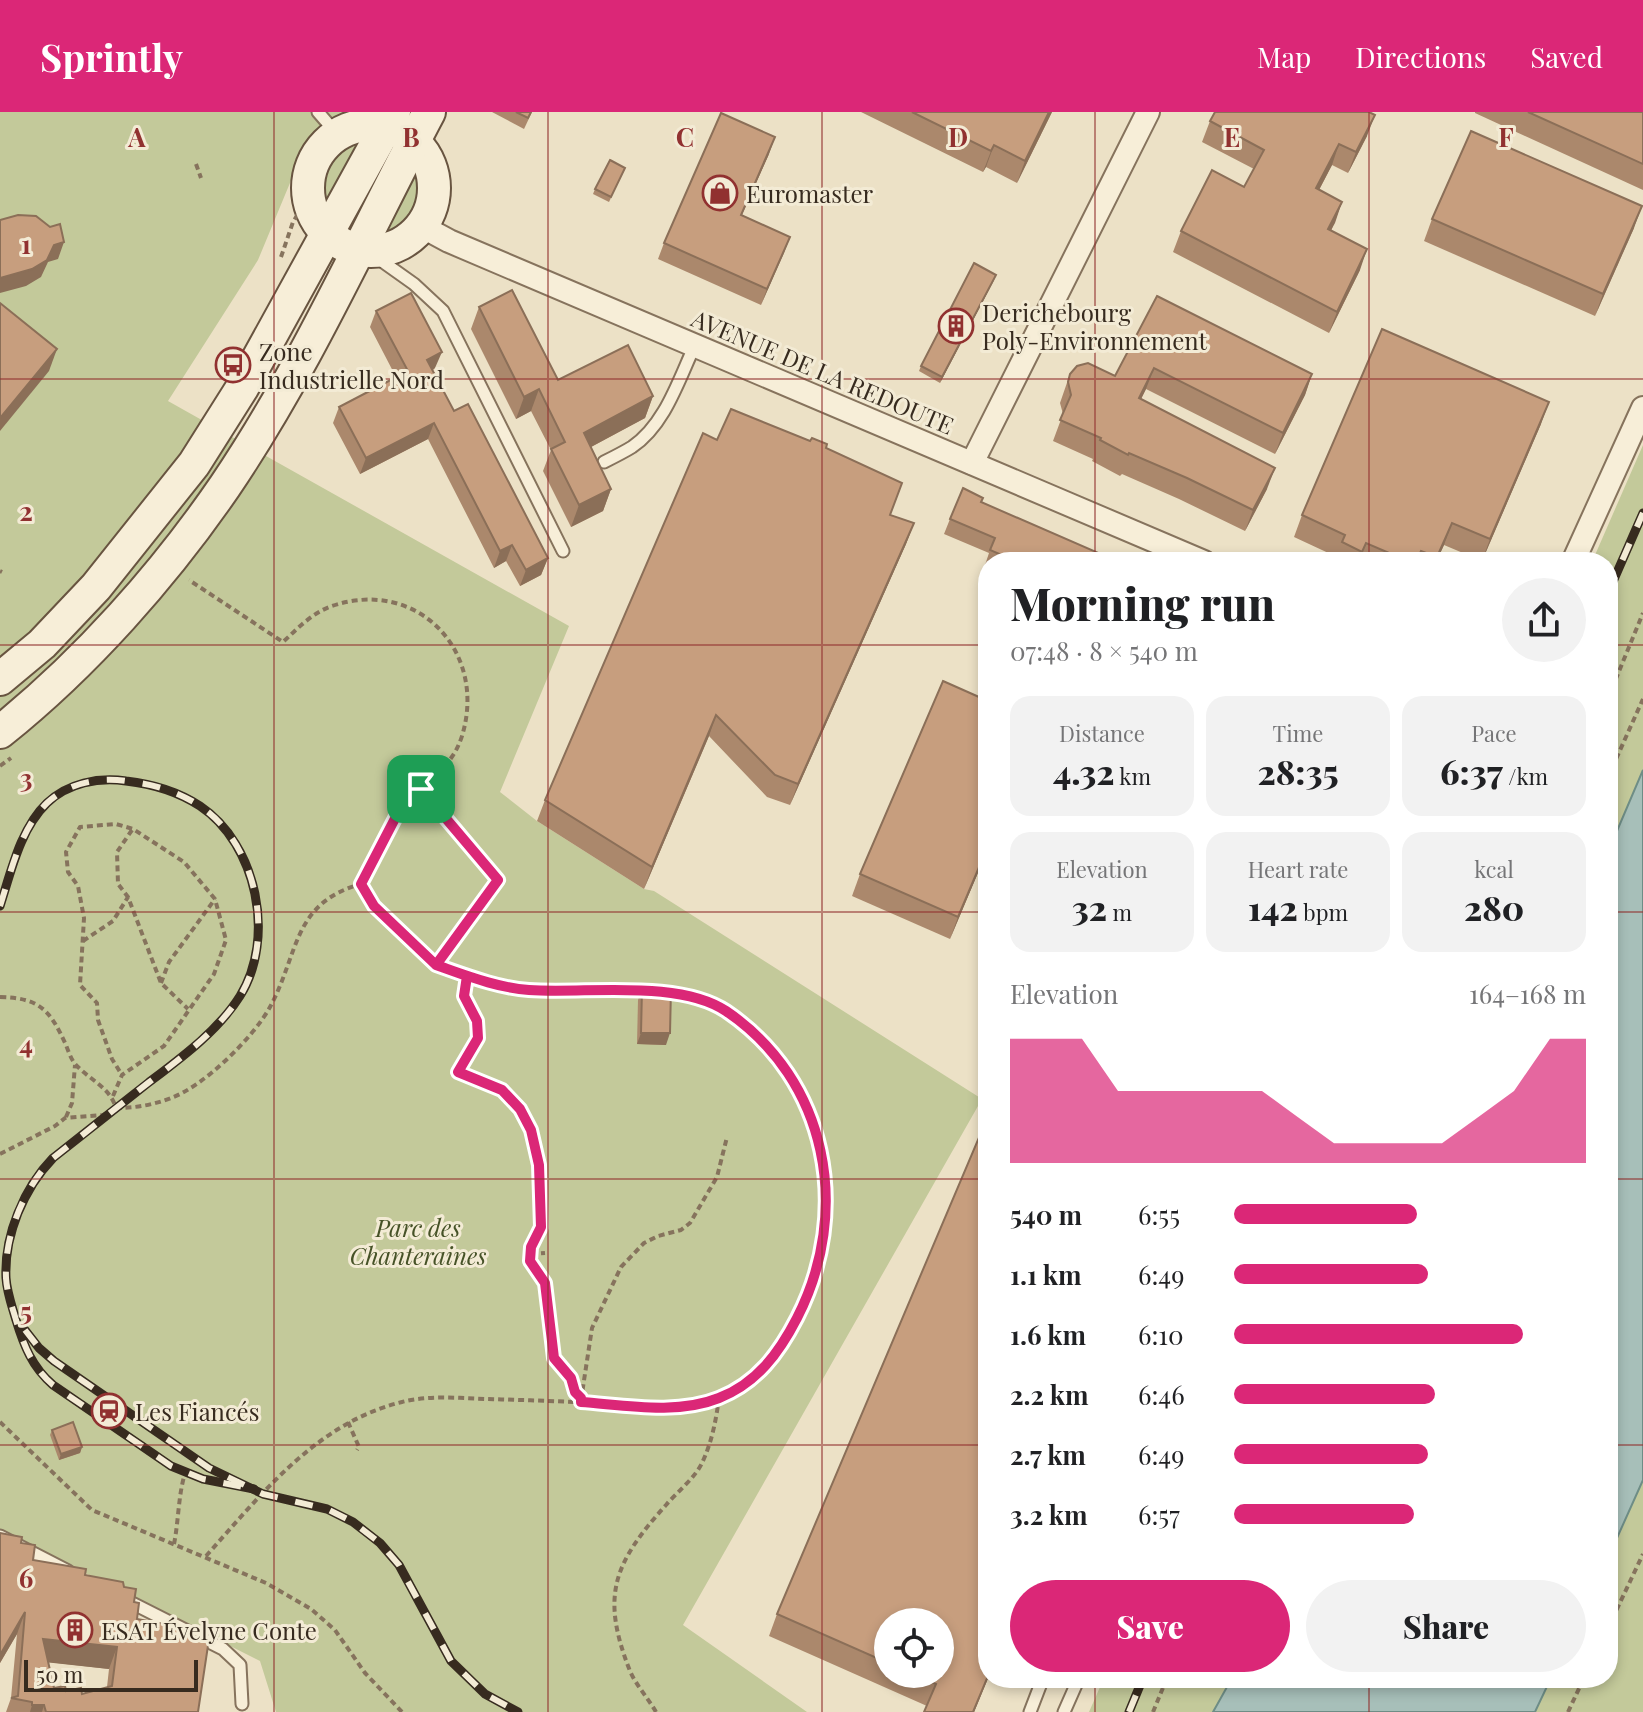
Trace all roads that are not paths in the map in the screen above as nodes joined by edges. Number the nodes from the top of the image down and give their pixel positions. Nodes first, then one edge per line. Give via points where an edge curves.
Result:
1 (429, 112) edge
2 (1148, 112) edge
3 (390, 119) edge
4 (328, 123) edge
5 (414, 141) junction
6 (423, 227) junction
7 (327, 234) junction
8 (364, 252) junction
9 (695, 344) junction
10 (1643, 408) edge
11 (604, 462) dead end
12 (972, 463) junction
13 (563, 551) dead end
14 (1181, 552) edge
15 (1578, 552) edge
16 (0, 679) edge
17 (0, 732) edge
18 (0, 1536) edge
19 (74, 1573) edge
20 (116, 1595) edge
21 (1039, 1688) edge
22 (1075, 1688) edge
23 (242, 1704) dead end
24 (1030, 1712) edge
25 (1064, 1712) edge

1 - 5 main road
2 - 12 street
3 - 4 main road via 353,127
3 - 5 main road
3 - 7 main road
4 - 7 main road via 307,188 315,219
5 - 6 main road via 433,174 434,195
5 - 8 main road
6 - 8 main road via 404,243
6 - 9 street, AVENUE DE LA REDOUTE
7 - 8 main road
7 - 16 main road via 194,464 96,587
8 - 13 lane via 414,284 443,311
8 - 17 main road via 265,422 185,542 99,640
9 - 11 lane via 646,435
9 - 12 street, AVENUE DE LA REDOUTE
10 - 15 street
12 - 14 street, AVENUE DE LA REDOUTE
18 - 19 lane
20 - 23 lane via 223,1649 240,1665
21 - 24 lane
22 - 25 lane

